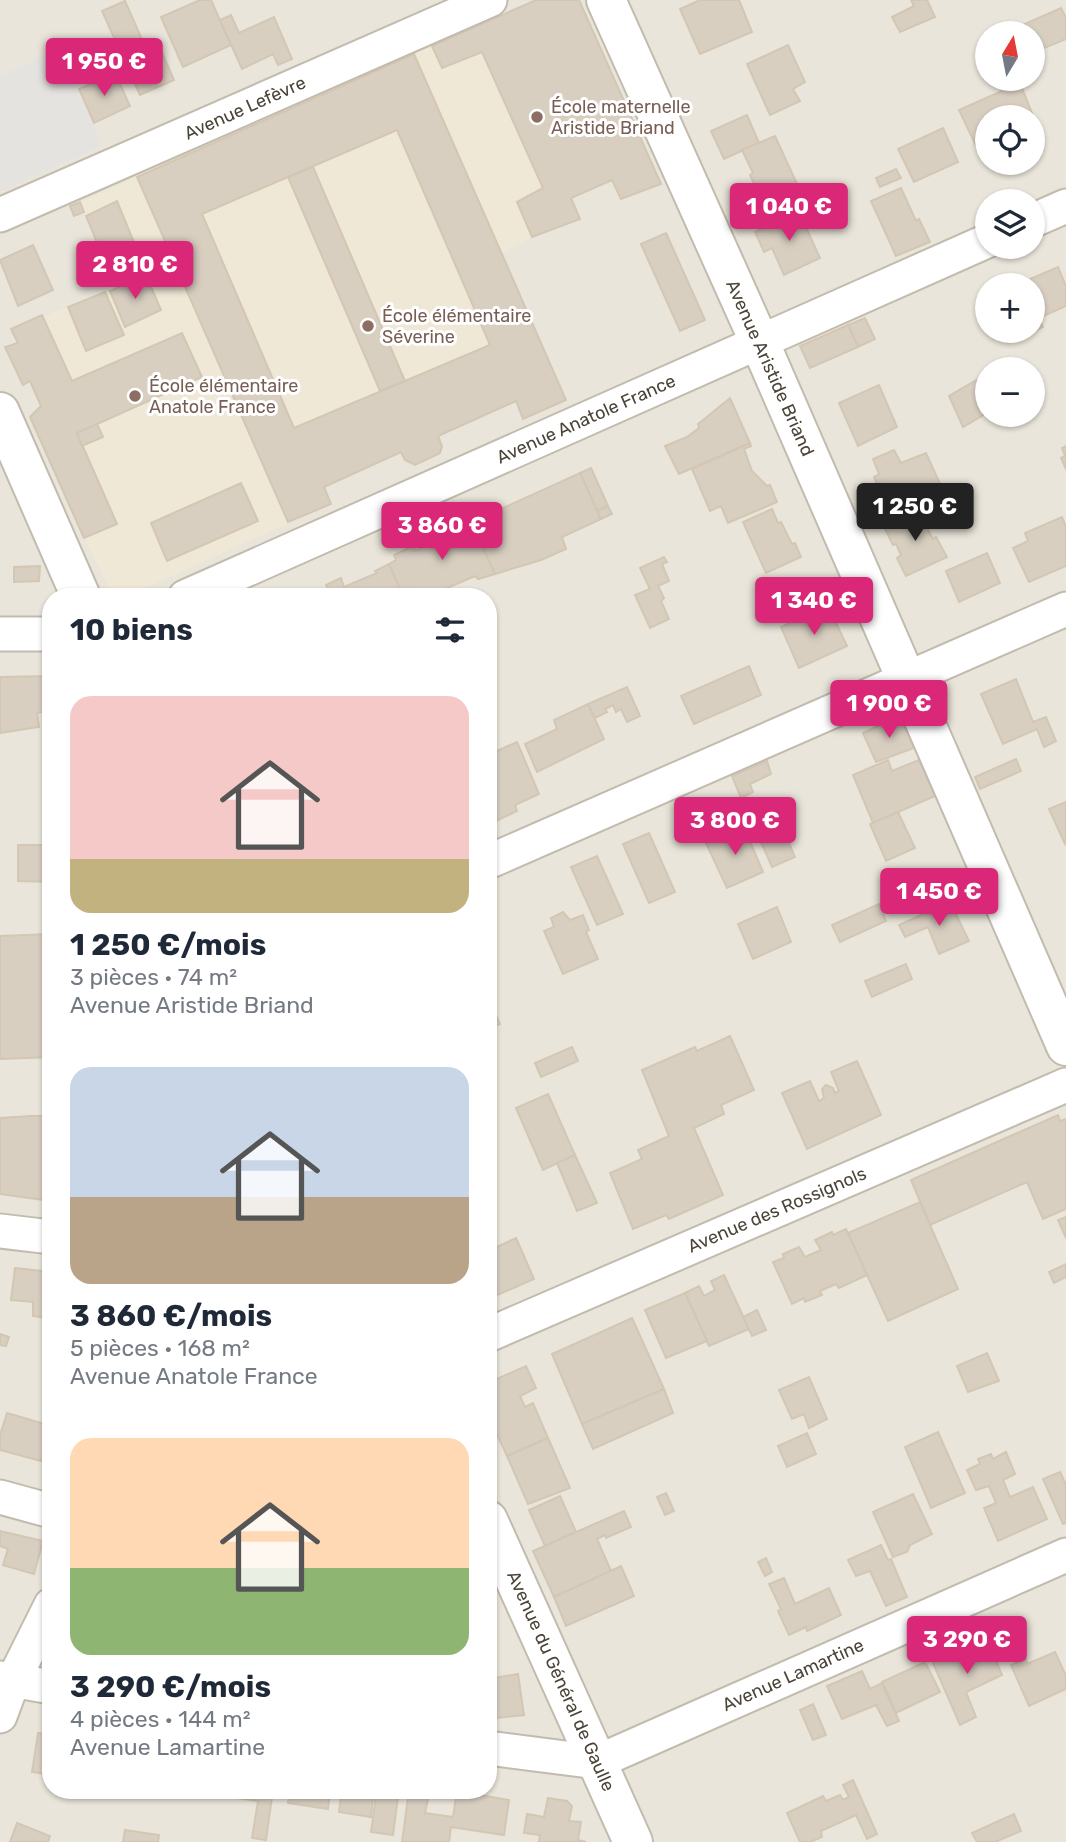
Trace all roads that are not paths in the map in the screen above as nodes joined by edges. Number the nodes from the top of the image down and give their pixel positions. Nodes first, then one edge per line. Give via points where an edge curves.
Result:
1 (490, 0) edge
2 (606, 0) edge
3 (1066, 206) edge
4 (0, 215) edge
5 (1045, 215) edge
6 (975, 246) edge
7 (759, 341) junction
8 (0, 412) edge
9 (77, 588) edge
10 (205, 588) edge
11 (1066, 609) edge
12 (0, 634) edge
13 (42, 634) edge
14 (906, 679) junction
15 (497, 858) edge
16 (1066, 1045) edge
17 (1066, 1086) edge
18 (0, 1231) edge
19 (42, 1236) edge
20 (497, 1331) edge
21 (0, 1497) edge
22 (42, 1509) edge
23 (497, 1540) edge
24 (1066, 1555) edge
25 (42, 1620) edge
26 (7, 1679) edge
27 (42, 1685) edge
28 (0, 1716) edge
29 (497, 1749) edge
30 (597, 1762) junction
31 (632, 1842) edge

1 - 4 street, Avenue Lefèvre
2 - 7 street, Avenue Aristide Briand
3 - 5 street
6 - 7 street, Avenue Anatole France
7 - 10 street, Avenue Anatole France
7 - 14 street, Avenue Aristide Briand
8 - 9 street
11 - 14 street
12 - 13 street
14 - 15 street
14 - 16 street, Avenue Aristide Briand
17 - 20 street, Avenue des Rossignols
18 - 19 street
21 - 22 street
23 - 30 street, Avenue du Général de Gaulle
24 - 30 street, Avenue Lamartine
25 - 26 street
26 - 27 street
26 - 28 street
29 - 30 street
30 - 31 street, Avenue du Général de Gaulle

